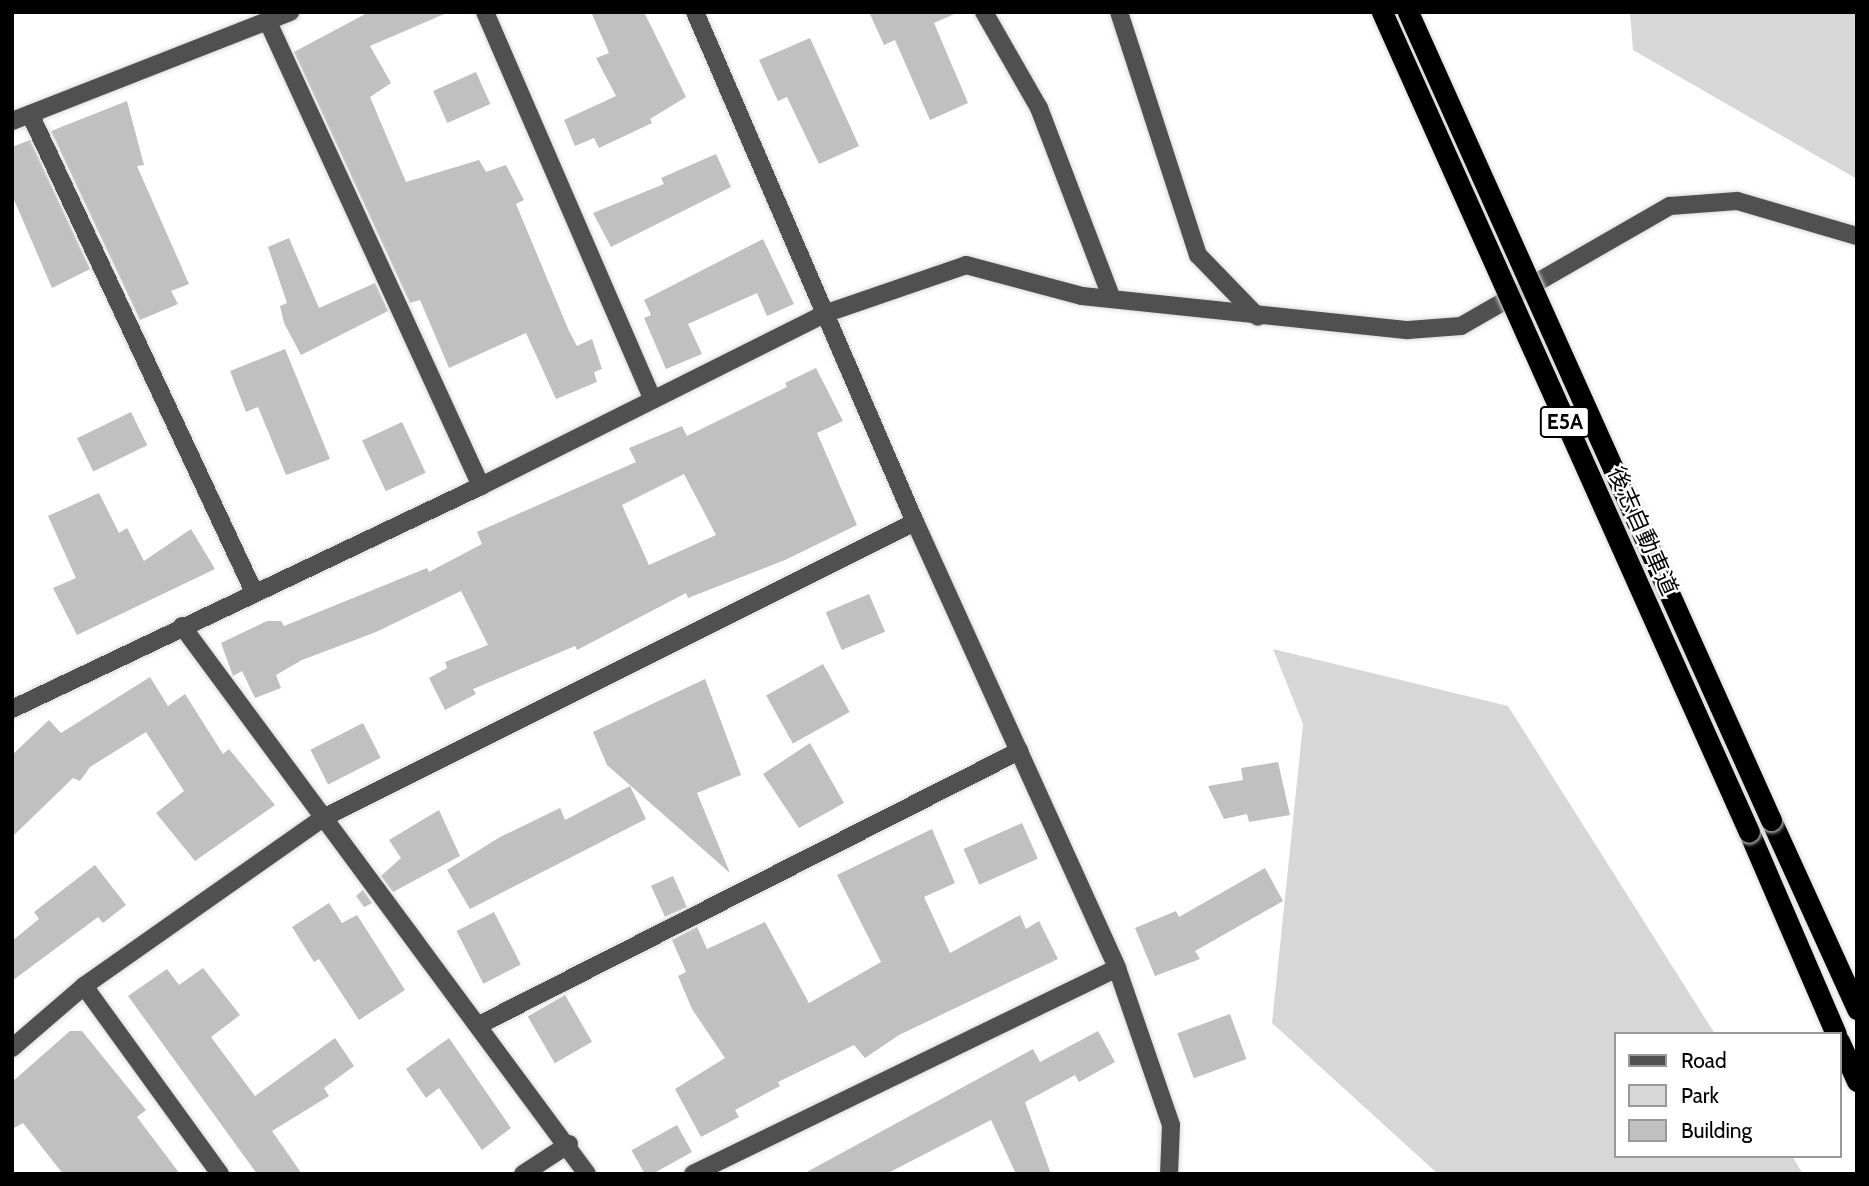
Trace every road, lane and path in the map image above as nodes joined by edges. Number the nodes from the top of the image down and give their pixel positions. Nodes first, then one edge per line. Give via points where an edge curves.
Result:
1 (290, 12) edge
2 (485, 12) edge
3 (695, 12) edge
4 (984, 12) edge
5 (1119, 12) edge
6 (1382, 12) edge
7 (1408, 12) edge
8 (268, 22) junction
9 (30, 114) junction
10 (12, 121) edge
11 (1857, 236) edge
12 (1112, 299) junction
13 (824, 314) junction
14 (1258, 317) junction
15 (652, 397) junction
16 (481, 486) junction
17 (915, 522) junction
18 (254, 592) junction
19 (181, 626) junction
20 (12, 709) edge
21 (1019, 751) junction
22 (323, 818) junction
23 (1117, 968) junction
24 (84, 986) junction
25 (1857, 1009) edge
26 (479, 1025) junction
27 (1835, 1032) edge
28 (1841, 1045) edge
29 (12, 1048) edge
30 (1857, 1081) edge
31 (569, 1144) junction
32 (1165, 1171) edge
33 (220, 1174) edge
34 (523, 1174) edge
35 (587, 1174) edge
36 (693, 1174) edge

1 - 8 street
2 - 15 street
3 - 13 street
4 - 12 street via 1039,108
5 - 14 street via 1198,255
6 - 27 highway, 後志自動車道 / E5A, bridge
7 - 25 highway, 後志自動車道 / E5A, bridge
8 - 9 street
8 - 16 street
9 - 10 street
9 - 18 street
11 - 14 street via 1737,201 1670,206 1461,326 1408,330
12 - 13 street via 966,265
12 - 14 street
13 - 15 street
13 - 17 street
15 - 16 street
16 - 18 street
17 - 21 street
17 - 22 street
18 - 19 street
19 - 20 street
19 - 22 street
21 - 23 street
21 - 26 street
22 - 24 street
22 - 26 street
23 - 32 street via 1171,1125
23 - 36 street
24 - 29 street
24 - 33 street
26 - 31 street
28 - 30 highway
31 - 34 street
31 - 35 street

